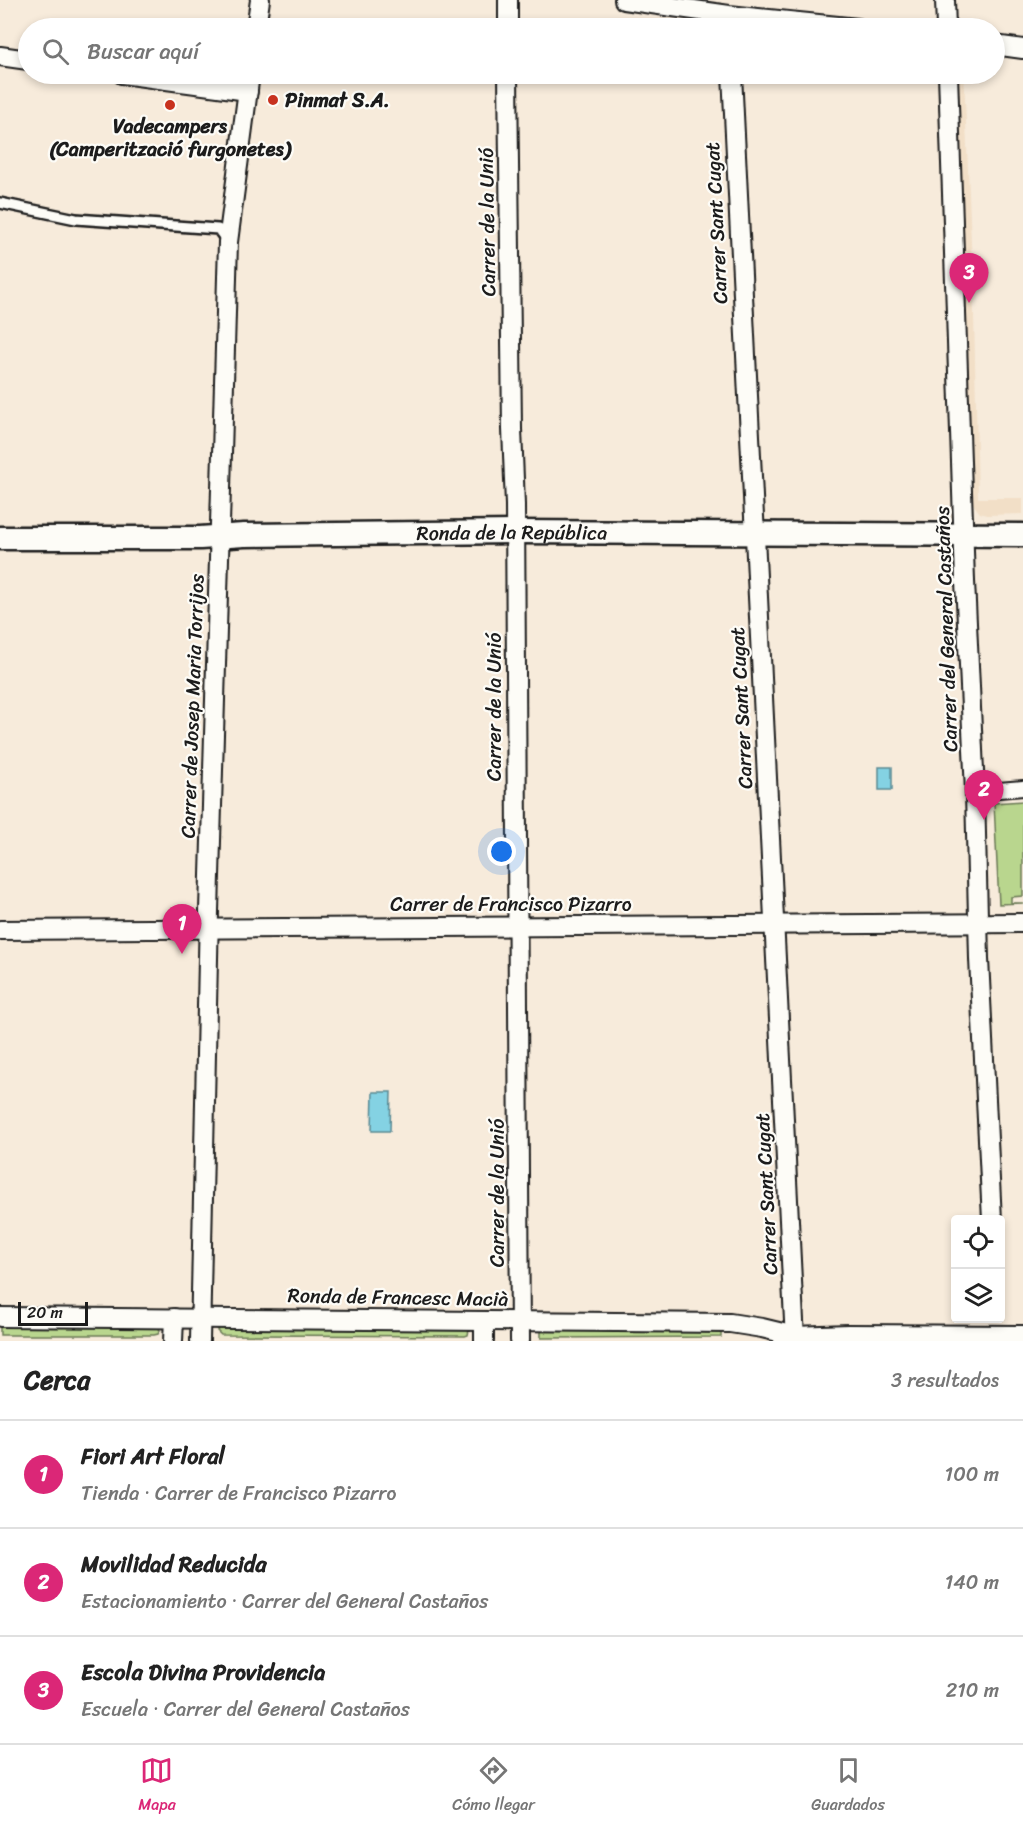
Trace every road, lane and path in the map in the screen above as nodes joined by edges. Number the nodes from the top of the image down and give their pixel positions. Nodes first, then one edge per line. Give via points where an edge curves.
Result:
1 (260, 0) edge
2 (508, 0) edge
3 (624, 0) edge
4 (945, 0) edge
5 (729, 14) edge
6 (257, 18) edge
7 (508, 18) edge
8 (766, 18) edge
9 (946, 18) edge
10 (1005, 47) edge
11 (1023, 49) edge
12 (0, 56) edge
13 (18, 59) edge
14 (249, 84) edge
15 (508, 84) edge
16 (733, 84) edge
17 (948, 84) edge
18 (0, 203) edge
19 (228, 242) junction
20 (515, 532) junction
21 (755, 533) junction
22 (964, 535) junction
23 (1023, 535) edge
24 (220, 537) junction
25 (0, 538) edge
26 (1023, 788) edge
27 (975, 792) junction
28 (979, 923) junction
29 (1023, 923) edge
30 (774, 925) junction
31 (518, 927) junction
32 (209, 929) junction
33 (0, 930) edge
34 (992, 1215) edge
35 (0, 1317) edge
36 (174, 1318) junction
37 (200, 1318) junction
38 (484, 1321) junction
39 (520, 1321) junction
40 (997, 1332) edge
41 (1023, 1335) edge
42 (795, 1339) edge
43 (173, 1341) edge
44 (200, 1341) edge
45 (484, 1341) edge
46 (520, 1341) edge
47 (775, 1341) edge

1 - 6 street
2 - 7 street
3 - 5 street
4 - 9 street
5 - 8 street
10 - 11 street
12 - 13 street
14 - 19 street, Carrer de Josep Maria Torrijos
15 - 20 street, Carrer de la Unió
16 - 21 street, Carrer Sant Cugat
17 - 22 street, Carrer del General Castaños
18 - 19 lane via 76,219 218,230
19 - 24 street, Carrer de Josep Maria Torrijos
20 - 21 street, Ronda de la República
20 - 24 street, Ronda de la República
20 - 31 street, Carrer de la Unió
21 - 22 street, Ronda de la República
21 - 30 street, Carrer Sant Cugat
22 - 23 street, Ronda de la República
22 - 27 street, Carrer del General Castaños
24 - 25 street, Ronda de la República
24 - 32 street, Carrer de Josep Maria Torrijos
26 - 27 street
27 - 28 street, Carrer del General Castaños
28 - 29 street, Carrer de Francisco Pizarro
28 - 30 street, Carrer de Francisco Pizarro
28 - 34 street, Carrer del General Castaños
30 - 31 street, Carrer de Francisco Pizarro
30 - 42 street, Carrer Sant Cugat
31 - 32 street, Carrer de Francisco Pizarro
31 - 39 street, Carrer de la Unió
32 - 33 street, Carrer de Francisco Pizarro
32 - 37 street, Carrer de Josep Maria Torrijos
35 - 36 street, Ronda de Francesc Macià
36 - 37 street, Ronda de Francesc Macià
36 - 43 street
37 - 38 street, Ronda de Francesc Macià
37 - 44 street, Carrer de Josep Maria Torrijos
38 - 39 street, Ronda de Francesc Macià
38 - 45 street
39 - 42 street, Ronda de Francesc Macià via 730,1323
39 - 46 street, Carrer de la Unió
40 - 41 street, Ronda de Francesc Macià
40 - 42 street, Ronda de Francesc Macià via 848,1334
42 - 47 street, Ronda de Francesc Macià

